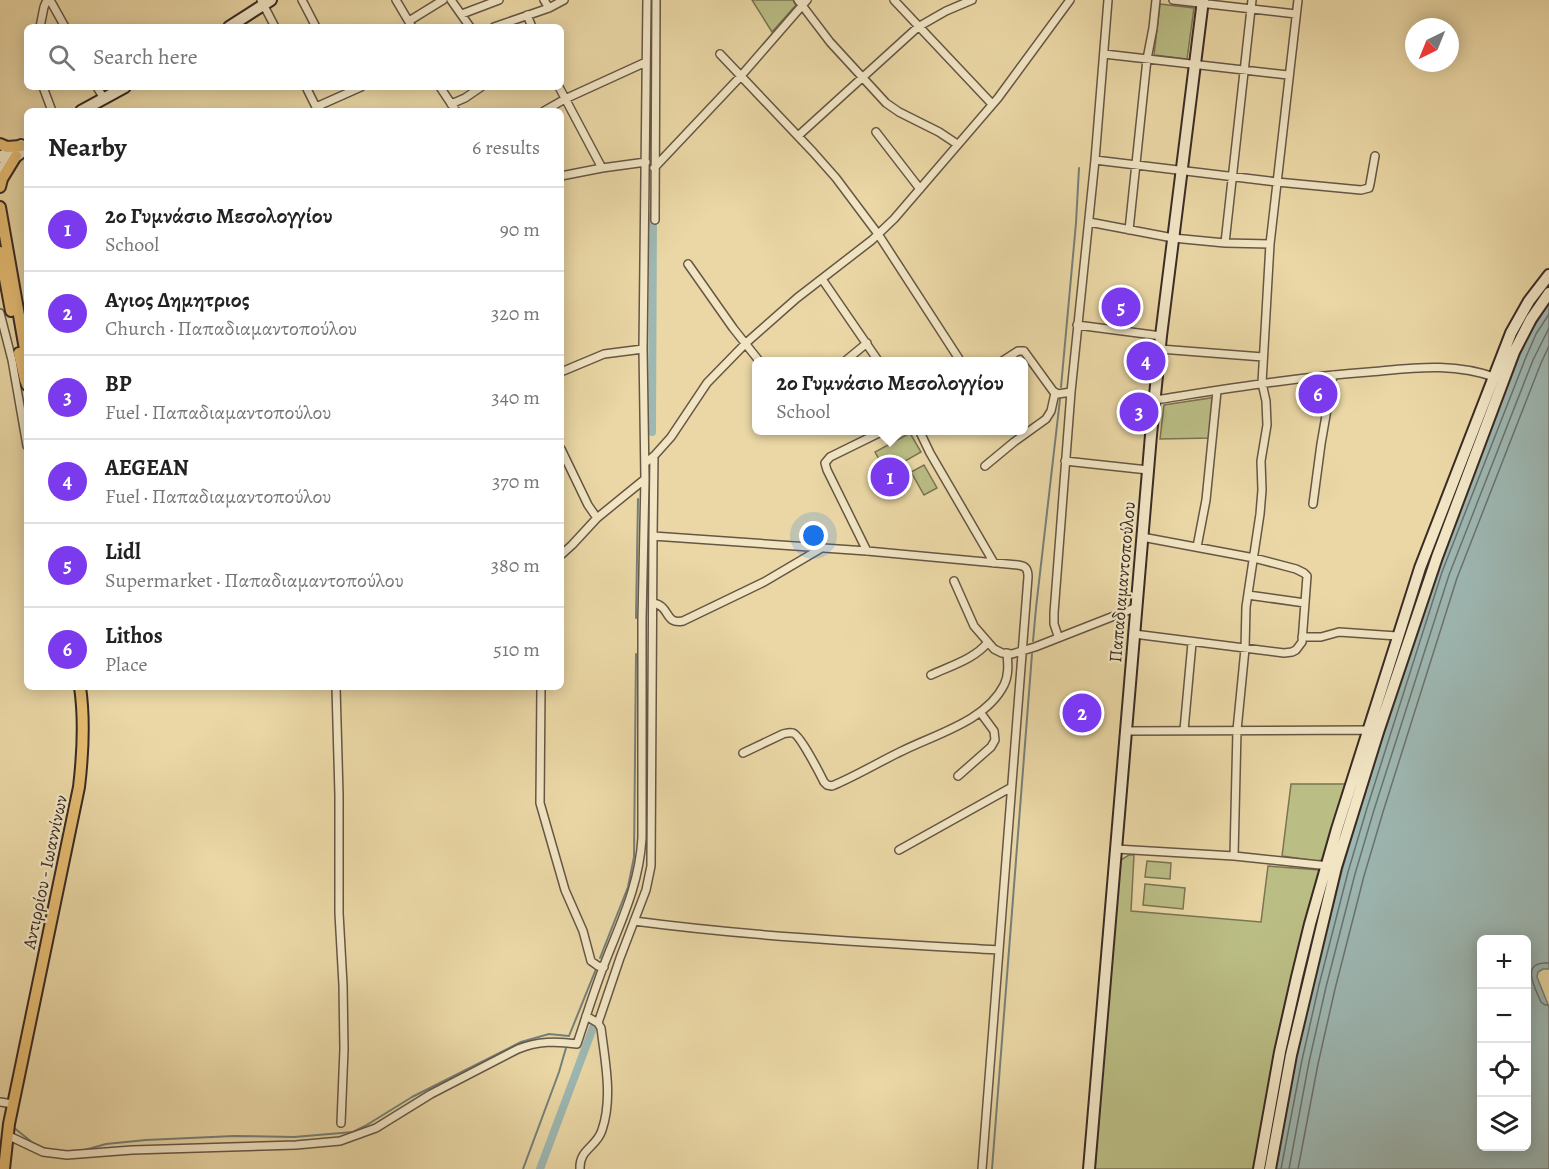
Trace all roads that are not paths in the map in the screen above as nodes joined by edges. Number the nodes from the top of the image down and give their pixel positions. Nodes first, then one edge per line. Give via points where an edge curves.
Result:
1 (49, 0) edge
2 (302, 0) edge
3 (396, 0) edge
4 (444, 0) edge
5 (451, 0) edge
6 (499, 0) edge
7 (544, 0) edge
8 (564, 0) edge
9 (647, 0) edge
10 (656, 0) edge
11 (807, 0) edge
12 (894, 0) edge
13 (972, 0) edge
14 (1070, 0) edge
15 (1108, 0) edge
16 (1155, 0) edge
17 (1173, 0) edge
18 (1252, 0) edge
19 (1298, 0) edge
20 (265, 2) edge
21 (1203, 2) edge
22 (800, 3) edge
23 (549, 8) junction
24 (1251, 9) junction
25 (462, 14) junction
26 (1296, 14) junction
27 (527, 15) junction
28 (41, 24) edge
29 (63, 24) edge
30 (232, 24) edge
31 (274, 24) edge
32 (314, 24) edge
33 (410, 24) edge
34 (468, 24) edge
35 (502, 24) edge
36 (531, 24) edge
37 (918, 27) junction
38 (720, 54) dead end
39 (1104, 54) junction
40 (1147, 59) junction
41 (646, 62) junction
42 (1195, 65) junction
43 (1244, 70) junction
44 (1288, 75) junction
45 (740, 76) junction
46 (864, 78) junction
47 (44, 90) edge
48 (100, 90) edge
49 (120, 90) edge
50 (308, 90) edge
51 (353, 90) edge
52 (442, 90) edge
53 (477, 90) edge
54 (560, 90) edge
55 (104, 99) junction
56 (565, 99) junction
57 (992, 104) junction
58 (51, 108) edge
59 (87, 108) edge
60 (454, 108) edge
61 (549, 108) edge
62 (876, 132) dead end
63 (798, 136) junction
64 (0, 144) edge
65 (957, 144) junction
66 (24, 145) edge
67 (24, 145) edge
68 (24, 146) edge
69 (16, 156) junction
70 (1375, 156) dead end
71 (0, 157) edge
72 (1095, 160) junction
73 (646, 162) junction
74 (1136, 165) junction
75 (603, 168) junction
76 (654, 168) junction
77 (0, 169) edge
78 (1182, 172) junction
79 (564, 175) edge
80 (1233, 176) junction
81 (1277, 182) junction
82 (0, 187) edge
83 (920, 189) junction
84 (0, 207) edge
85 (655, 220) dead end
86 (1089, 222) junction
87 (1129, 230) junction
88 (878, 234) junction
89 (1173, 238) junction
90 (1225, 243) junction
91 (1270, 244) junction
92 (0, 252) edge
93 (688, 264) dead end
94 (1549, 274) edge
95 (822, 279) junction
96 (1549, 293) edge
97 (0, 313) edge
98 (1077, 325) junction
99 (1161, 336) junction
100 (746, 343) junction
101 (867, 343) junction
102 (24, 344) edge
103 (644, 349) junction
104 (1160, 349) junction
105 (756, 357) edge
106 (850, 357) edge
107 (876, 357) edge
108 (958, 357) edge
109 (1009, 357) edge
110 (1263, 357) junction
111 (564, 371) edge
112 (1333, 375) junction
113 (24, 377) edge
114 (1499, 379) junction
115 (1262, 383) junction
116 (1217, 391) junction
117 (1071, 392) junction
118 (1054, 393) junction
119 (1155, 400) junction
120 (24, 429) edge
121 (1028, 432) edge
122 (875, 435) edge
123 (922, 435) edge
124 (1024, 435) edge
125 (564, 456) edge
126 (654, 456) junction
127 (1065, 461) junction
128 (645, 463) junction
129 (985, 466) dead end
130 (1148, 470) junction
131 (645, 479) junction
132 (1313, 504) dead end
133 (597, 518) junction
134 (653, 536) junction
135 (1142, 537) junction
136 (1197, 547) junction
137 (821, 548) junction
138 (867, 551) junction
139 (564, 552) edge
140 (1254, 558) junction
141 (994, 563) junction
142 (954, 581) dead end
143 (1248, 595) junction
144 (652, 603) junction
145 (1305, 603) junction
146 (1137, 607) junction
147 (1134, 634) junction
148 (1058, 636) junction
149 (1397, 636) junction
150 (1302, 637) junction
151 (988, 642) junction
152 (1192, 643) junction
153 (1245, 649) junction
154 (1021, 650) junction
155 (1007, 653) junction
156 (931, 675) dead end
157 (79, 690) edge
158 (336, 690) edge
159 (541, 690) edge
160 (980, 712) junction
161 (1184, 730) junction
162 (1237, 730) junction
163 (1126, 731) junction
164 (1373, 731) junction
165 (743, 753) dead end
166 (958, 776) dead end
167 (1010, 788) junction
168 (1116, 849) junction
169 (900, 850) dead end
170 (1234, 856) junction
171 (1331, 867) junction
172 (634, 921) junction
173 (998, 950) junction
174 (604, 967) junction
175 (586, 1016) junction
176 (598, 1023) junction
177 (0, 1102) edge
178 (13, 1104) junction
179 (341, 1123) dead end
180 (7, 1136) junction
181 (4, 1169) edge
182 (580, 1169) edge
183 (982, 1169) edge
184 (1089, 1169) edge
185 (1259, 1169) edge
186 (1270, 1169) edge

1 - 28 street
1 - 29 street
2 - 32 street
3 - 33 street
4 - 33 street
5 - 25 street
6 - 25 street
7 - 23 street
8 - 23 street
9 - 41 street
10 - 76 street
11 - 22 street
12 - 37 street
13 - 37 street
14 - 57 street
15 - 39 street
16 - 40 street
17 - 21 street
18 - 24 street
19 - 26 street
20 - 30 street
20 - 31 street
21 - 24 street
21 - 42 street, Παπαδιαμαντοπούλου
22 - 45 street
22 - 46 street
23 - 27 street
24 - 26 street
24 - 43 street
25 - 34 street
26 - 44 street
27 - 35 street
27 - 36 street
37 - 46 street
37 - 57 street
38 - 45 street
39 - 40 street
39 - 72 street
40 - 42 street
40 - 74 street
41 - 56 street
41 - 73 street
42 - 43 street
42 - 78 street, Παπαδιαμαντοπούλου
43 - 44 street
43 - 80 street
44 - 81 street
45 - 63 street
45 - 76 street
46 - 63 street
46 - 65 street via 892,108
47 - 58 street
48 - 55 street
49 - 55 street
50 - 51 street via 316,107
52 - 60 street
53 - 60 street
54 - 56 street
55 - 59 street
56 - 61 street
56 - 75 street
57 - 65 street
62 - 83 street
63 - 88 street
64 - 66 main road
65 - 83 street
67 - 71 street
68 - 69 street
69 - 77 street
69 - 82 main road
70 - 81 street via 1369,188 1365,190
72 - 74 street
72 - 86 street
73 - 75 street
73 - 103 street
74 - 78 street
74 - 87 street
75 - 79 street
76 - 85 street
78 - 80 street
78 - 89 street, Παπαδιαμαντοπούλου
80 - 81 street
80 - 90 street
81 - 91 street
83 - 88 street
84 - 102 main road
86 - 87 street
86 - 98 street
87 - 89 street
88 - 95 street
88 - 108 street
89 - 90 street
89 - 99 street, Παπαδιαμαντοπούλου
90 - 91 street
91 - 110 street
92 - 113 main road
93 - 100 street
94 - 114 street via 1511,333
95 - 100 street
95 - 101 street
96 - 114 street
97 - 120 street
98 - 99 street
98 - 117 street
99 - 104 street, Παπαδιαμαντοπούλου
100 - 105 street
100 - 126 street via 707,383 677,430
101 - 106 street
101 - 107 street
103 - 111 street via 609,352
103 - 128 street
104 - 110 street
104 - 119 street, Παπαδιαμαντοπούλου
109 - 118 street via 1024,351
110 - 115 street
112 - 114 street via 1440,367
112 - 115 street
112 - 132 street
114 - 149 street via 1430,541
114 - 164 street
115 - 116 street
115 - 140 street via 1267,416
116 - 119 street
116 - 136 street
117 - 118 street
117 - 127 street
118 - 121 street via 1046,419
119 - 130 street, Παπαδιαμαντοπούλου
122 - 138 street via 825,463
123 - 141 street
124 - 129 street
125 - 133 street
126 - 128 street
126 - 134 street
127 - 130 street
127 - 148 street via 1054,613
128 - 131 street
130 - 135 street, Παπαδιαμαντοπούλου
131 - 133 street
131 - 174 street via 641,850 635,886
133 - 139 street
134 - 137 street
134 - 144 street
135 - 136 street
135 - 146 street, Παπαδιαμαντοπούλου
136 - 140 street
137 - 138 street
137 - 144 street via 764,582 683,621 672,621 662,606
138 - 141 street
140 - 143 street
140 - 145 street via 1304,573
141 - 154 street via 1027,569
142 - 151 street via 972,622
143 - 145 street
143 - 153 street
144 - 172 street via 652,855 648,883
145 - 150 street
146 - 147 street, Παπαδιαμαντοπούλου
146 - 148 street
147 - 152 street
147 - 163 street, Παπαδιαμαντοπούλου
148 - 154 street
149 - 150 street via 1339,632
149 - 164 street
150 - 153 street via 1292,652
151 - 155 street via 998,652
151 - 156 street via 971,656
152 - 153 street
152 - 161 street
153 - 162 street
154 - 155 street
154 - 167 street
155 - 160 street via 1005,683
157 - 178 main road, Αντιρρίου - Ιωαννίνων via 84,733 80,787
158 - 179 street via 344,1049
159 - 174 street via 540,803 591,961
160 - 165 street via 832,786 824,782 802,741 790,732
160 - 166 street via 994,731 995,740
161 - 162 street
161 - 163 street
162 - 164 street
162 - 170 street
163 - 168 street, Παπαδιαμαντοπούλου
164 - 171 street
167 - 169 street
167 - 173 street
168 - 170 street
168 - 184 street, Παπαδιαμαντοπούλου
170 - 171 street
171 - 185 street via 1303,951
171 - 186 street
172 - 173 street via 809,938
172 - 176 street
173 - 183 street
174 - 175 street
175 - 176 street
175 - 180 street via 577,1044 549,1041 518,1049 430,1094 376,1128 340,1141 67,1155 43,1152
176 - 182 street via 602,1031 607,1105 601,1133 580,1159
177 - 178 street
178 - 180 main road, Αντιρρίου - Ιωαννίνων
180 - 181 main road, Αντιρρίου - Ιωαννίνων

